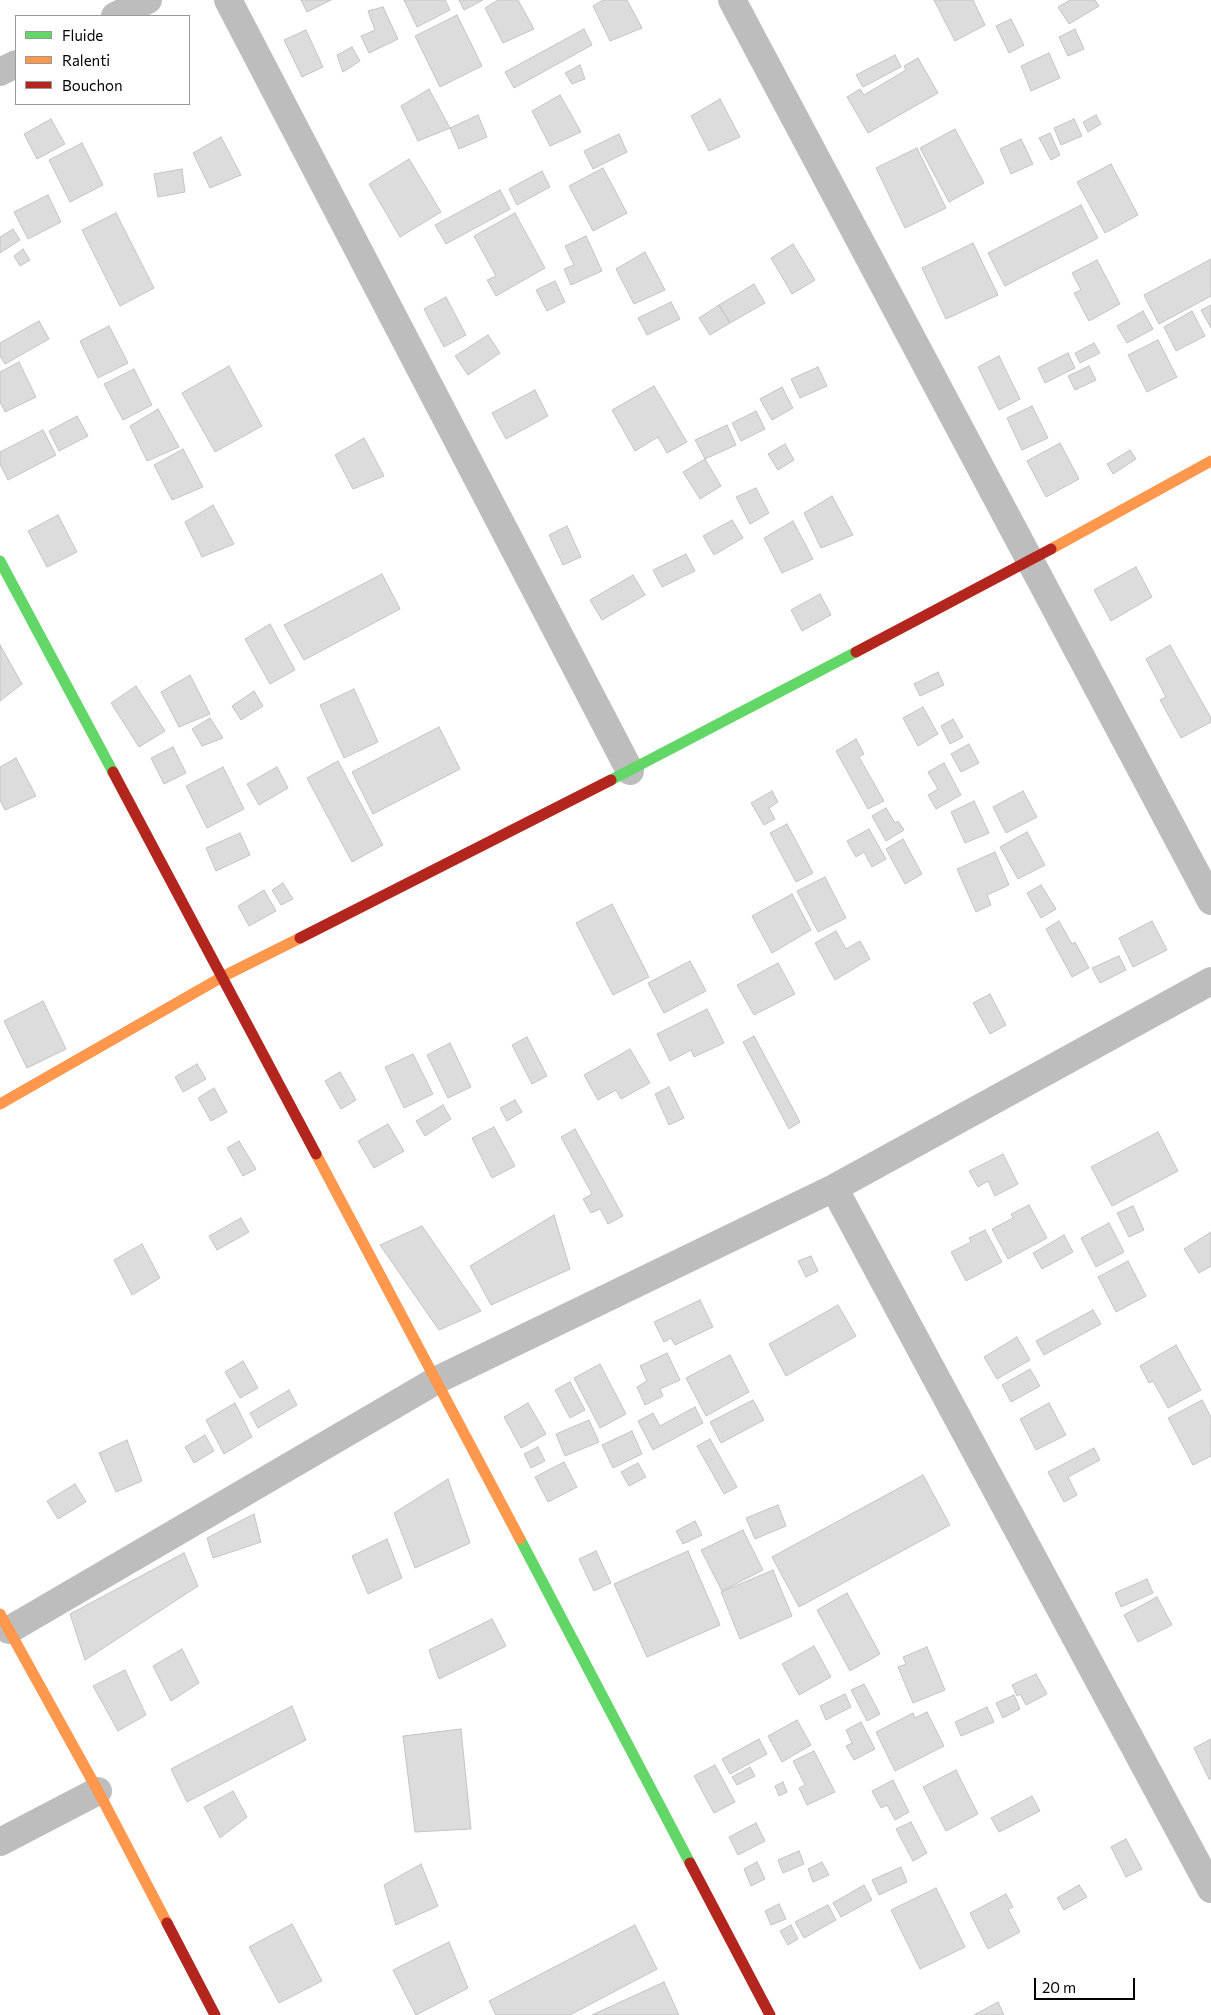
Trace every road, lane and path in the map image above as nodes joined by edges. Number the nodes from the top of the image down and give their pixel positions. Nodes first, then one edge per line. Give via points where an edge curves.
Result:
1 (148, 0) edge
2 (228, 0) edge
3 (732, 0) edge
4 (117, 15) edge
5 (15, 64) edge
6 (0, 72) edge
7 (1211, 461) edge
8 (0, 561) edge
9 (1029, 561) junction
10 (630, 771) junction
11 (1211, 901) edge
12 (222, 977) junction
13 (1211, 981) edge
14 (0, 1104) edge
15 (834, 1188) junction
16 (437, 1380) junction
17 (5, 1622) edge
18 (98, 1791) junction
19 (0, 1842) edge
20 (1211, 1889) edge
21 (215, 2015) edge
22 (770, 2015) edge

1 - 4 street
2 - 10 street
3 - 9 street
5 - 6 street
7 - 9 street
8 - 12 street
9 - 10 street
9 - 11 street
10 - 12 street
12 - 14 street
12 - 16 street
13 - 15 street
15 - 16 street
15 - 20 street
16 - 17 street
16 - 22 street
17 - 18 street
18 - 19 street
18 - 21 street

